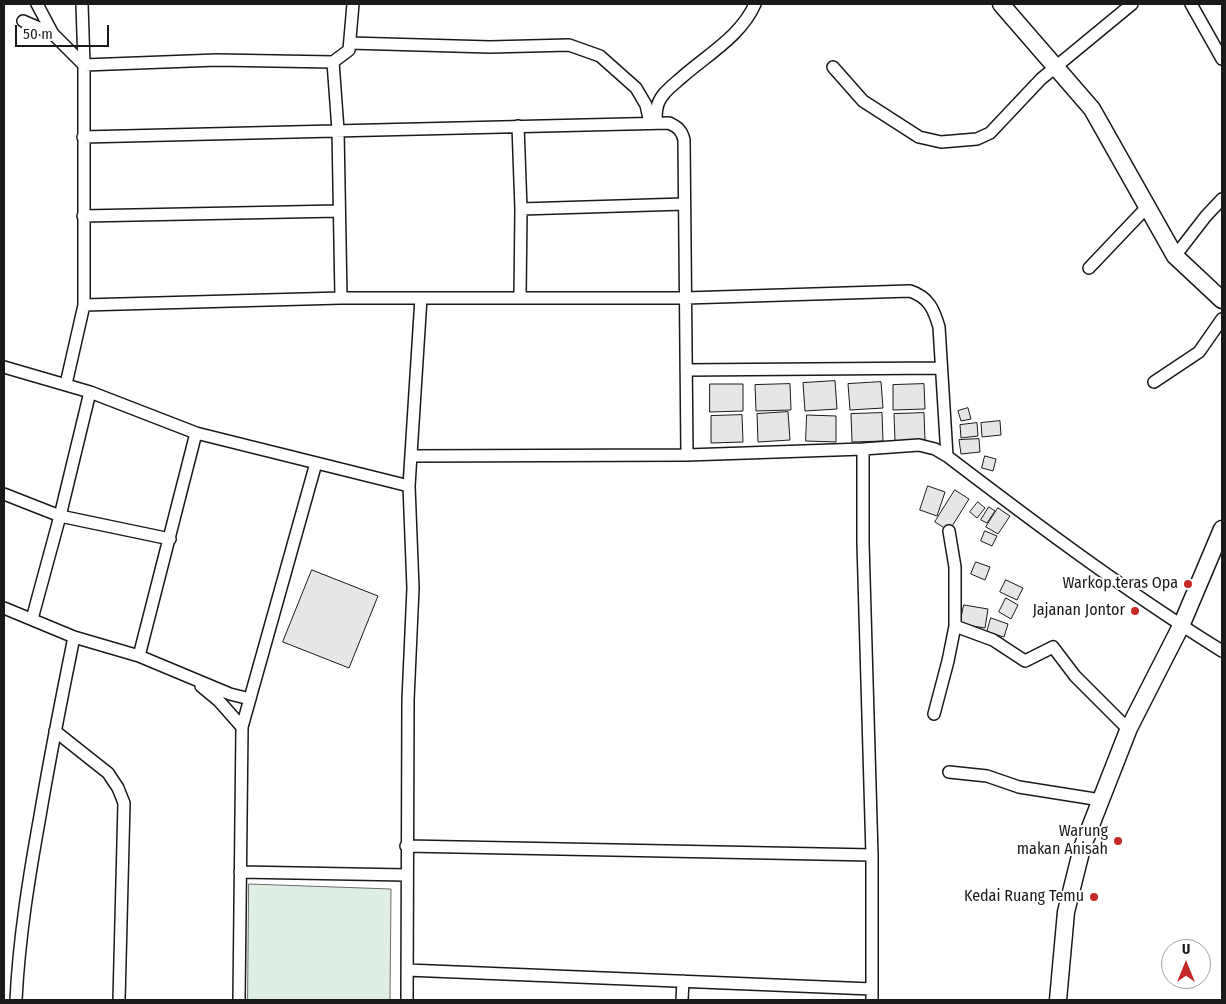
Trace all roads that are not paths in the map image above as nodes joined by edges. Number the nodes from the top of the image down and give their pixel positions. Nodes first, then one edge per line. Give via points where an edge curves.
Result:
1 (37, 4) edge
2 (82, 4) edge
3 (353, 4) edge
4 (755, 4) edge
5 (1001, 4) edge
6 (1132, 4) edge
7 (1191, 4) edge
8 (23, 22) dead end
9 (53, 34) junction
10 (350, 43) junction
11 (1222, 58) edge
12 (333, 62) junction
13 (84, 65) junction
14 (833, 67) dead end
15 (1055, 67) junction
16 (653, 123) junction
17 (518, 126) junction
18 (338, 130) junction
19 (83, 138) junction
20 (1222, 199) edge
21 (684, 204) junction
22 (1147, 207) junction
23 (521, 209) junction
24 (339, 211) junction
25 (83, 216) junction
26 (1175, 256) junction
27 (1089, 268) dead end
28 (520, 297) junction
29 (341, 298) junction
30 (420, 298) junction
31 (686, 298) junction
32 (1222, 300) edge
33 (84, 305) junction
34 (1222, 318) edge
35 (4, 367) edge
36 (942, 368) junction
37 (686, 370) junction
38 (1154, 382) dead end
39 (66, 384) junction
40 (90, 392) junction
41 (196, 433) junction
42 (863, 449) junction
43 (687, 455) junction
44 (411, 456) junction
45 (946, 456) junction
46 (316, 463) junction
47 (409, 486) junction
48 (4, 494) edge
49 (60, 516) junction
50 (1222, 529) edge
51 (949, 531) dead end
52 (170, 539) junction
53 (4, 608) edge
54 (32, 619) junction
55 (955, 626) junction
56 (1181, 626) junction
57 (74, 637) junction
58 (1222, 651) edge
59 (139, 656) junction
60 (194, 680) junction
61 (250, 699) junction
62 (934, 714) dead end
63 (242, 728) junction
64 (1128, 729) junction
65 (55, 731) junction
66 (949, 772) dead end
67 (1101, 800) junction
68 (406, 846) junction
69 (872, 854) junction
70 (240, 872) junction
71 (406, 875) junction
72 (406, 970) junction
73 (683, 981) junction
74 (872, 995) edge
75 (16, 1000) edge
76 (119, 1000) edge
77 (238, 1000) edge
78 (407, 1000) edge
79 (682, 1000) edge
80 (1058, 1000) edge

1 - 9 street
2 - 13 street
3 - 10 street
4 - 16 street via 736,32 661,98
5 - 15 street
6 - 15 street
7 - 11 street
8 - 9 street
9 - 13 street
10 - 12 street via 350,50
10 - 16 street via 490,47 569,44 600,56 630,82 646,105
12 - 13 street via 217,60
12 - 18 street
13 - 19 street
14 - 15 street via 863,101 919,138 941,142 977,139 990,133
15 - 22 street via 1092,109
16 - 17 street
16 - 21 street via 669,123 683,135
17 - 18 street
17 - 23 street
18 - 19 street
18 - 24 street
19 - 25 street
20 - 26 street
21 - 23 street
21 - 31 street
22 - 26 street
22 - 27 street
23 - 28 street
24 - 25 street
24 - 29 street
25 - 33 street
26 - 32 street
28 - 30 street
28 - 31 street
29 - 30 street
29 - 33 street
30 - 44 street
31 - 36 street via 910,291 926,299 934,309 939,327
31 - 37 street
33 - 39 street
34 - 38 street via 1199,352
35 - 39 street
36 - 37 street
36 - 45 street
37 - 43 street
39 - 40 street
40 - 41 street
40 - 49 street
41 - 46 street
41 - 52 street
42 - 43 street
42 - 45 street via 919,445
42 - 69 street
43 - 44 street
44 - 47 street
45 - 56 street
46 - 47 street
46 - 61 street
47 - 68 street via 413,588
48 - 49 street
49 - 52 street
49 - 54 street
50 - 56 street
51 - 55 street via 955,567
52 - 59 street
53 - 54 street
54 - 57 street
55 - 62 street
55 - 64 street via 993,640 1026,661 1053,647 1075,676
56 - 58 street
56 - 64 street
57 - 59 street
57 - 65 street
59 - 60 street
60 - 61 street
60 - 63 street
61 - 63 street
63 - 70 street
64 - 67 street
65 - 75 street via 27,886
65 - 76 street via 108,773 124,803
66 - 67 street via 988,776 1020,787
67 - 80 street via 1082,848 1066,912
68 - 69 street
68 - 71 street
69 - 74 street
70 - 71 street
70 - 77 street
71 - 72 street
72 - 73 street
72 - 78 street
73 - 74 street
73 - 79 street

